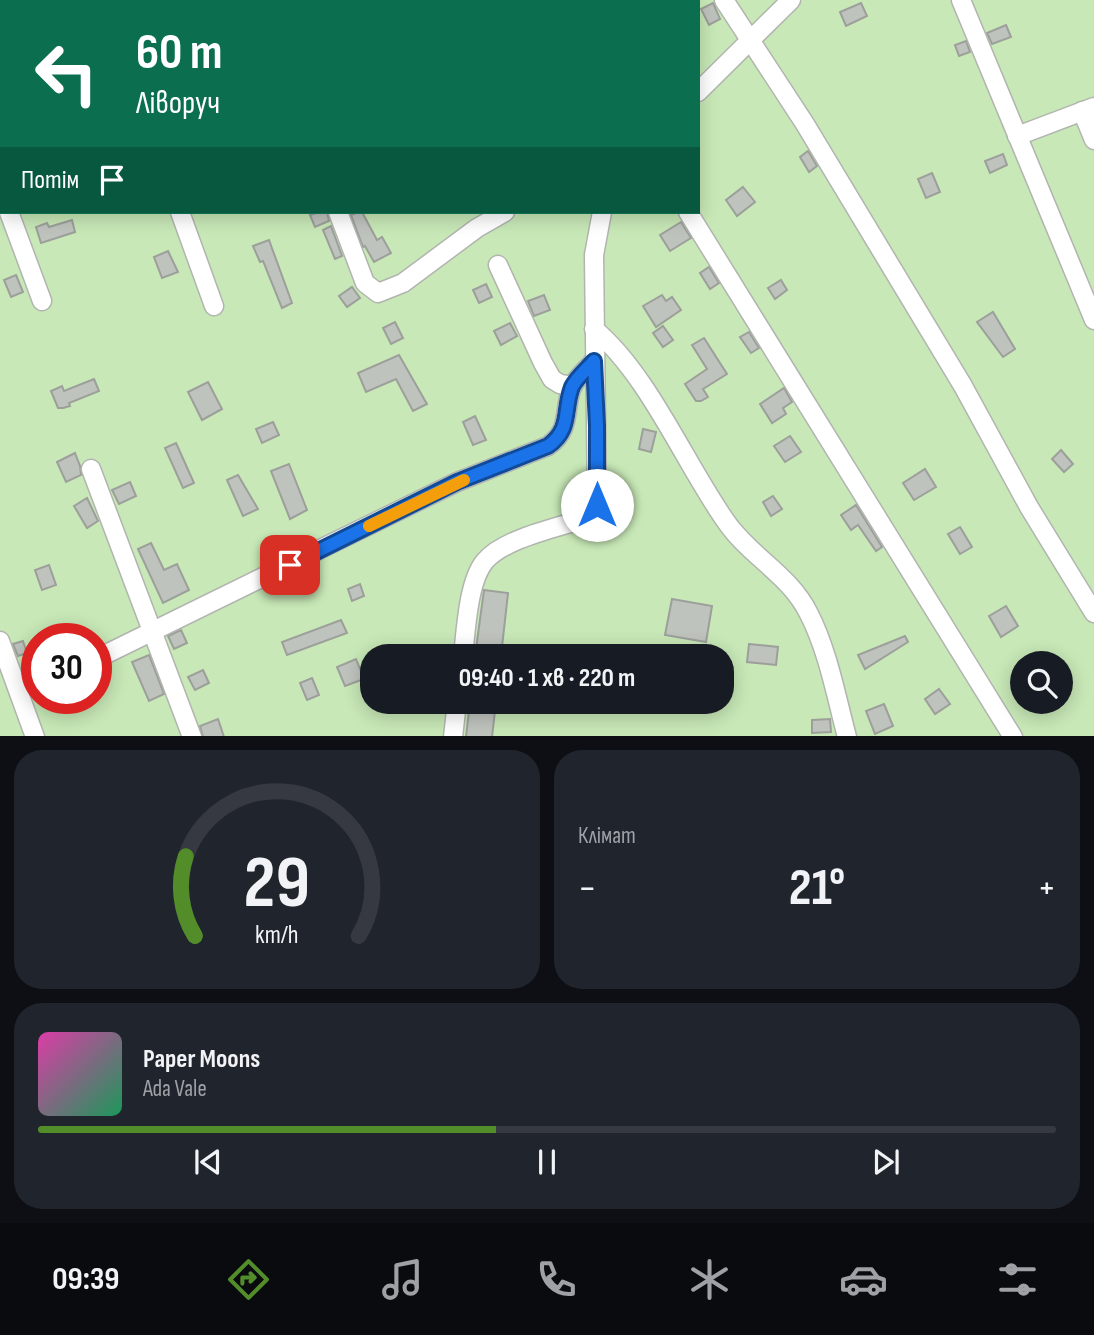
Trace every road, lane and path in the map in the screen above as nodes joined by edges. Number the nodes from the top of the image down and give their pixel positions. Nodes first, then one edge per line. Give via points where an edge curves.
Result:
1 (724, 0) edge
2 (791, 0) edge
3 (961, 0) edge
4 (749, 41) junction
5 (700, 90) edge
6 (1088, 109) edge
7 (1017, 136) junction
8 (1094, 140) edge
9 (10, 214) edge
10 (181, 214) edge
11 (339, 214) edge
12 (499, 214) edge
13 (602, 214) edge
14 (689, 214) edge
15 (498, 265) dead end
16 (42, 301) dead end
17 (214, 306) dead end
18 (1094, 320) edge
19 (594, 329) junction
20 (594, 361) junction
21 (573, 386) junction
22 (91, 470) dead end
23 (1094, 613) edge
24 (151, 633) junction
25 (0, 641) edge
26 (464, 644) edge
27 (112, 651) edge
28 (21, 678) edge
29 (32, 714) edge
30 (456, 714) edge
31 (35, 736) edge
32 (192, 736) edge
33 (453, 736) edge
34 (847, 736) edge
35 (1012, 736) edge

1 - 4 street
2 - 4 street
3 - 7 street
4 - 5 street
4 - 23 street via 805,124
6 - 7 street
6 - 8 street
7 - 18 street
9 - 16 street
10 - 17 street
11 - 12 street via 365,283 377,293 403,283
13 - 19 street via 594,255
14 - 35 street
15 - 21 street via 542,363 552,379
19 - 20 street
19 - 34 street via 611,343 645,391 727,523 801,599 820,640
20 - 21 street
20 - 26 street via 597,505 590,516 514,542 485,561 477,575
21 - 24 street via 562,431 548,446 457,482
22 - 24 street
24 - 27 street
24 - 32 street
25 - 28 street
29 - 31 street
30 - 33 street

